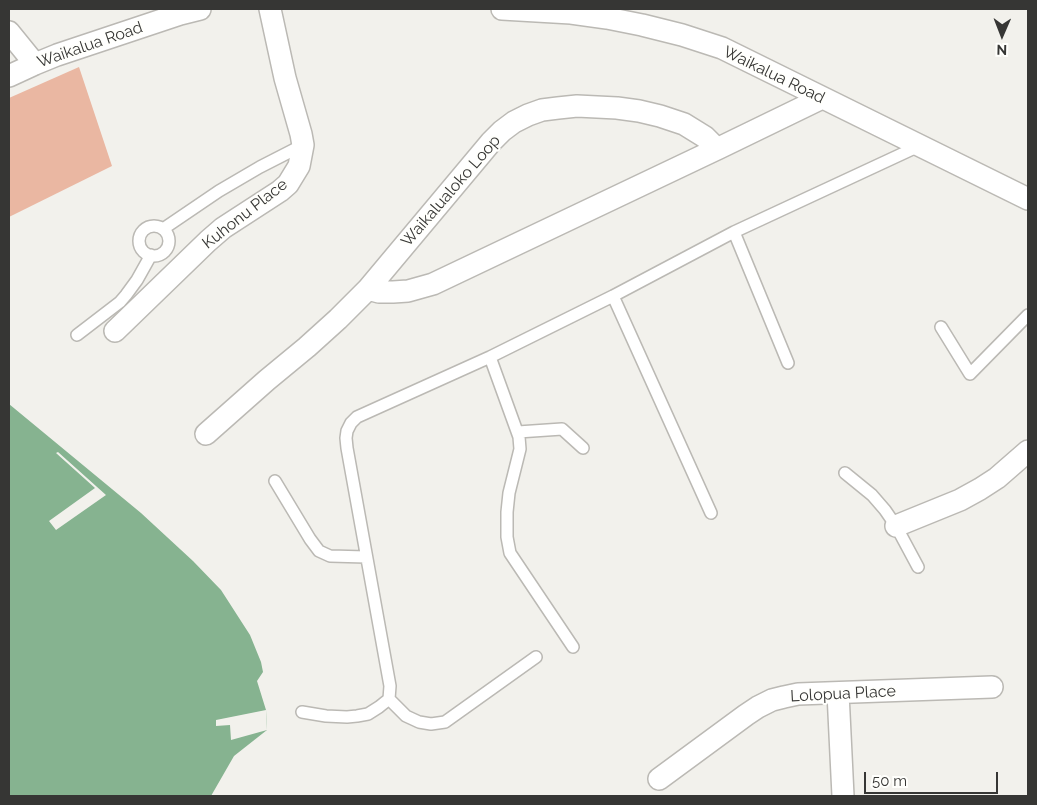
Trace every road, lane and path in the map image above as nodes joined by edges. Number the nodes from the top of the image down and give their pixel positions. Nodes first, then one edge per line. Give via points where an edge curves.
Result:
1 (200, 9) edge
2 (270, 9) edge
3 (502, 9) edge
4 (9, 32) edge
5 (35, 64) junction
6 (9, 76) edge
7 (822, 98) junction
8 (303, 145) junction
9 (919, 146) junction
10 (717, 148) junction
11 (1028, 199) edge
12 (163, 229) junction
13 (734, 232) junction
14 (151, 255) junction
15 (368, 289) junction
16 (613, 296) junction
17 (1028, 315) edge
18 (941, 327) dead end
19 (115, 331) dead end
20 (77, 335) dead end
21 (490, 357) junction
22 (788, 362) dead end
23 (518, 432) junction
24 (206, 434) dead end
25 (583, 448) dead end
26 (1028, 451) edge
27 (845, 473) dead end
28 (274, 481) dead end
29 (711, 513) dead end
30 (896, 526) junction
31 (366, 557) junction
32 (918, 567) dead end
33 (573, 648) dead end
34 (536, 657) dead end
35 (992, 687) dead end
36 (838, 693) junction
37 (388, 699) junction
38 (302, 712) dead end
39 (659, 780) dead end
40 (843, 796) edge

1 - 5 street, Waikalua Road
2 - 8 street, Kuhonu Place
3 - 7 street, Waikalua Road via 607,18 682,35 722,48
4 - 5 street
5 - 6 street, Waikalua Road
7 - 9 street, Waikalua Road
7 - 10 street
8 - 12 lane via 219,191
8 - 19 street, Kuhonu Place via 299,166 288,184 208,240
9 - 11 street, Waikalua Road
9 - 13 lane
10 - 15 street via 433,284 408,291
10 - 15 street, Waikalualoko Loop via 684,124 639,111 578,106 528,115 514,122 491,142
12 - 14 lane via 169,244 162,253
12 - 14 lane via 152,226 142,232 140,243
13 - 16 lane
13 - 22 lane
14 - 20 lane via 120,302
15 - 24 street, Waikalualoko Loop via 307,347
16 - 21 lane
16 - 29 lane
17 - 18 lane via 970,374
21 - 23 lane
21 - 31 lane via 350,422 346,448
23 - 25 lane via 562,429
23 - 33 lane via 520,449 507,512 510,553
26 - 30 street via 980,489
27 - 30 lane via 872,495
28 - 31 lane via 319,551 330,556
30 - 32 lane
31 - 37 lane via 390,686
34 - 37 lane via 444,722 419,722 406,716
35 - 36 street, Lolopua Place
36 - 39 street, Lolopua Place via 798,694 772,700
36 - 40 street
37 - 38 lane via 368,714 357,716

